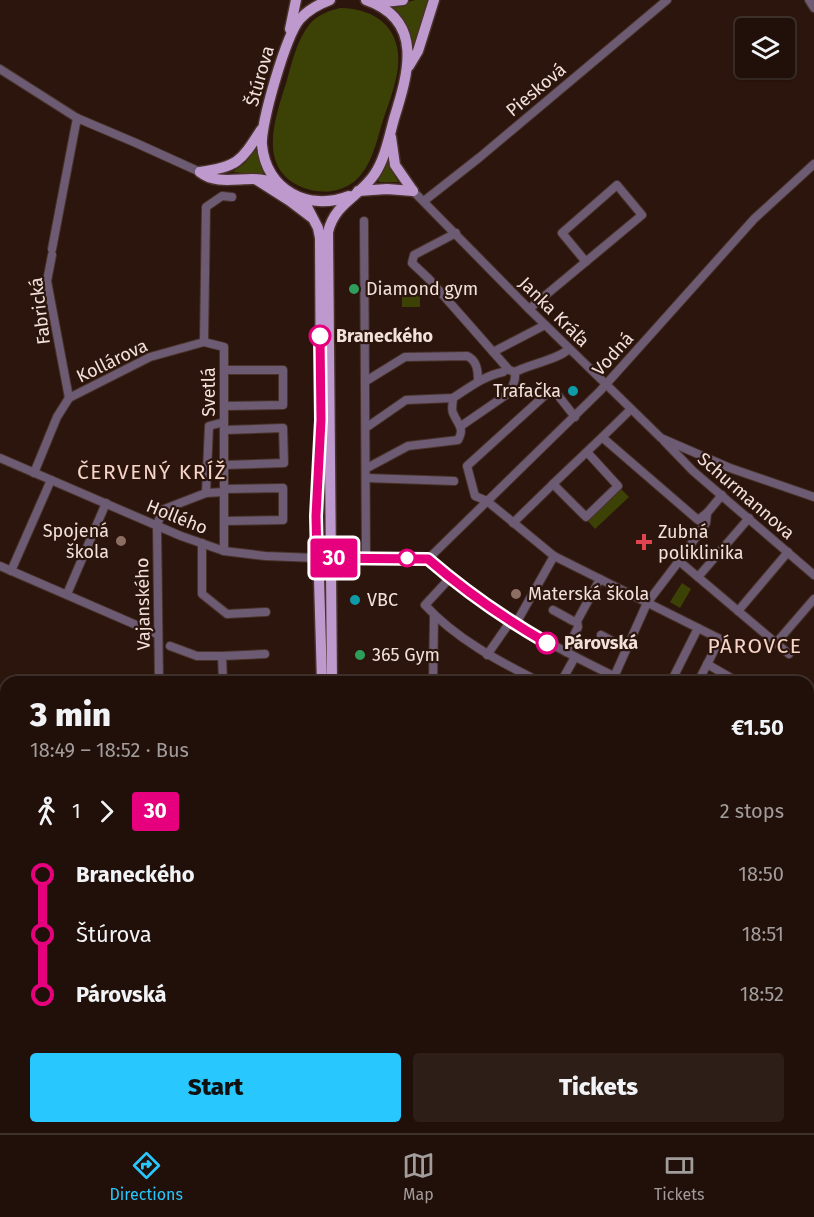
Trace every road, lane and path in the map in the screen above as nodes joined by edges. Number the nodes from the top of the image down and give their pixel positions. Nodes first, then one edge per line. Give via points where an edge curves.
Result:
1 (296, 0) edge
2 (330, 0) edge
3 (403, 0) edge
4 (434, 0) edge
5 (667, 0) edge
6 (809, 0) edge
7 (370, 2) edge
8 (814, 8) edge
9 (289, 37) junction
10 (408, 67) junction
11 (0, 69) edge
12 (77, 118) junction
13 (263, 127) junction
14 (391, 131) junction
15 (814, 164) edge
16 (200, 172) junction
17 (256, 179) junction
18 (277, 182) junction
19 (413, 190) junction
20 (355, 193) junction
21 (232, 197) dead end
22 (303, 199) junction
23 (424, 201) junction
24 (314, 219) junction
25 (364, 221) dead end
26 (456, 233) junction
27 (586, 262) junction
28 (529, 309) junction
29 (545, 325) junction
30 (204, 342) junction
31 (569, 349) junction
32 (493, 352) junction
33 (224, 370) junction
34 (503, 372) dead end
35 (514, 372) junction
36 (366, 381) junction
37 (478, 381) junction
38 (606, 385) junction
39 (69, 398) junction
40 (453, 398) junction
41 (224, 406) junction
42 (630, 410) junction
43 (575, 417) junction
44 (224, 426) junction
45 (367, 427) junction
46 (461, 430) junction
47 (603, 438) junction
48 (661, 438) junction
49 (587, 452) junction
50 (0, 458) edge
51 (224, 465) junction
52 (367, 468) junction
53 (34, 473) junction
54 (366, 478) junction
55 (51, 480) junction
56 (454, 481) dead end
57 (553, 484) junction
58 (224, 490) junction
59 (206, 492) junction
60 (722, 495) junction
61 (814, 497) edge
62 (487, 501) junction
63 (106, 504) junction
64 (707, 513) junction
65 (749, 518) junction
66 (224, 521) junction
67 (513, 523) junction
68 (157, 526) junction
69 (202, 543) junction
70 (224, 551) junction
71 (788, 552) junction
72 (554, 556) junction
73 (317, 558) junction
74 (331, 558) junction
75 (366, 558) junction
76 (428, 559) junction
77 (679, 561) junction
78 (0, 566) edge
79 (11, 571) junction
80 (814, 575) edge
81 (698, 577) junction
82 (450, 578) junction
83 (600, 579) junction
84 (67, 594) junction
85 (814, 599) edge
86 (647, 603) junction
87 (553, 610) dead end
88 (738, 611) junction
89 (266, 612) dead end
90 (434, 615) junction
91 (577, 621) junction
92 (513, 623) junction
93 (698, 628) junction
94 (157, 634) junction
95 (601, 635) dead end
96 (776, 643) junction
97 (170, 646) dead end
98 (625, 648) junction
99 (566, 652) junction
100 (265, 654) dead end
101 (789, 654) dead end
102 (487, 655) junction
103 (222, 656) junction
104 (574, 657) junction
105 (707, 664) junction
106 (159, 676) edge
107 (223, 676) edge
108 (325, 676) edge
109 (325, 676) edge
110 (433, 676) edge
111 (528, 676) edge
112 (564, 676) edge
113 (612, 676) edge
114 (614, 676) edge
115 (674, 676) edge
116 (701, 676) edge
117 (728, 676) edge

1 - 9 main road
2 - 9 main road, Štúrova via 308,11
3 - 7 main road
4 - 10 main road via 418,51
5 - 23 street, Piesková
6 - 8 street
7 - 10 main road via 392,16 401,30 407,43
9 - 13 main road, Štúrova
10 - 14 main road
11 - 12 street
12 - 16 street
12 - 39 street, Fabrická via 47,281
13 - 16 main road via 245,155 231,166
13 - 18 main road, Štúrova via 263,156
14 - 19 main road via 395,165
14 - 20 main road via 378,168
15 - 38 street, Vodná via 754,219
16 - 17 main road via 219,180
17 - 18 main road
17 - 24 main road
18 - 22 main road, Štúrova
19 - 20 main road, Štúrova
19 - 23 street, Janka Kráľa
20 - 22 main road, Štúrova via 332,202
20 - 74 main road via 333,218 328,232
21 - 30 street, Svetlá via 222,196 206,207
22 - 24 main road, Štúrova
23 - 26 street, Janka Kráľa
24 - 73 main road, Štúrova via 320,238
25 - 36 street
26 - 28 street, Janka Kráľa
26 - 32 street via 414,255 412,263
27 - 27 street via 642,215 617,185 562,233
27 - 28 street
28 - 29 street, Janka Kráľa
29 - 31 street, Janka Kráľa
29 - 32 street
30 - 33 street, Svetlá via 224,347
30 - 39 street, Kollárova via 150,357
31 - 35 street
31 - 38 street, Janka Kráľa
32 - 35 street
33 - 41 street, Svetlá
33 - 41 street via 283,370 283,405
34 - 37 street
35 - 46 street via 514,382 506,395
36 - 37 street via 405,357 467,356 476,363
36 - 45 street
37 - 40 street
38 - 42 street, Janka Kráľa
38 - 43 street, Vodná
39 - 53 street
40 - 45 street via 406,400
40 - 46 street via 452,411
41 - 44 street, Svetlá
42 - 47 street
42 - 48 street, Janka Kráľa
43 - 62 street, Vodná
43 - 62 street via 557,394 549,392 467,466 475,496
44 - 51 street, Svetlá
44 - 51 street via 283,428 284,463
44 - 59 street via 209,426
45 - 52 street
46 - 52 street via 458,440 408,446
47 - 49 street
47 - 64 street via 698,520
48 - 60 street, Schurmannova
48 - 61 street, Janka Kráľa via 730,468
49 - 57 street
49 - 57 street via 618,486 586,517
50 - 53 street, Hollého
51 - 58 street, Svetlá
52 - 54 street
53 - 55 street, Hollého
54 - 56 street
54 - 75 street
55 - 63 street, Hollého
55 - 79 street
57 - 67 street
58 - 59 street
58 - 66 street, Svetlá
58 - 66 street via 283,488 283,520
59 - 68 street via 162,510
60 - 64 street
60 - 65 street, Schurmannova
62 - 67 street
62 - 76 street, Vodná
63 - 68 street, Hollého
63 - 84 street
64 - 77 street via 706,523
65 - 71 street, Schurmannova
65 - 81 street
66 - 70 street, Svetlá
67 - 72 street
68 - 69 street, Hollého
68 - 94 street, Vajanského
69 - 70 street, Hollého
69 - 89 street via 202,594 227,614
70 - 73 street, Hollého
71 - 80 street, Schurmannova
71 - 88 street
72 - 83 street
72 - 92 street
73 - 74 main road
73 - 109 main road, Štúrova
74 - 75 street
74 - 108 main road
75 - 76 street
76 - 82 street
77 - 81 street
77 - 86 street
78 - 79 street
79 - 84 street
81 - 88 street
82 - 90 street via 425,604
82 - 92 street
83 - 86 street
83 - 91 street
84 - 94 street
85 - 96 street
86 - 93 street
86 - 98 street
87 - 91 street
88 - 96 street
90 - 102 street
90 - 110 street
91 - 99 street
92 - 99 street
92 - 102 street
93 - 105 street via 720,639
93 - 115 street
94 - 106 street, Vajanského
95 - 98 street
96 - 101 street
97 - 103 street via 197,656
98 - 114 street
99 - 104 street
100 - 103 street
102 - 111 street
103 - 107 street
104 - 112 street
104 - 113 street
105 - 116 street
105 - 117 street

